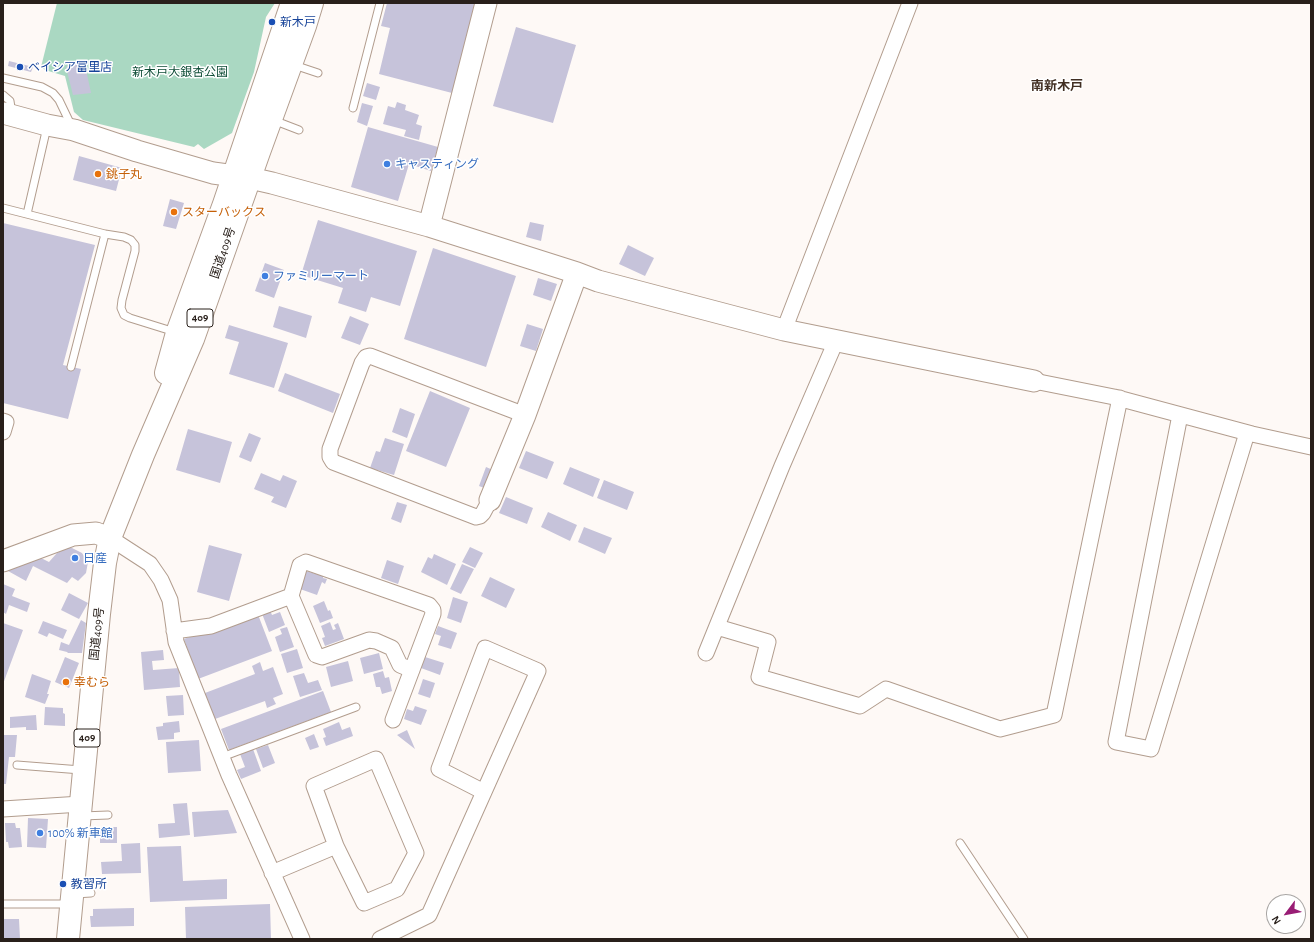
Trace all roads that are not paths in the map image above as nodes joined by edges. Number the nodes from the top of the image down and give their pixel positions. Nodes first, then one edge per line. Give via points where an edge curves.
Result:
1 (292, 3) edge
2 (312, 3) edge
3 (380, 3) edge
4 (486, 3) edge
5 (910, 3) edge
6 (291, 64) junction
7 (318, 73) dead end
8 (3, 78) edge
9 (3, 95) edge
10 (353, 108) dead end
11 (6, 118) edge
12 (271, 119) junction
13 (46, 130) junction
14 (74, 130) junction
15 (299, 130) dead end
16 (137, 151) junction
17 (242, 177) junction
18 (3, 208) edge
19 (27, 214) junction
20 (429, 226) junction
21 (105, 234) junction
22 (577, 273) junction
23 (784, 330) junction
24 (177, 333) junction
25 (836, 341) junction
26 (71, 367) dead end
27 (1034, 381) joint
28 (1120, 398) junction
29 (1180, 414) junction
30 (525, 415) junction
31 (3, 421) edge
32 (3, 432) edge
33 (1247, 433) junction
34 (1311, 447) edge
35 (143, 455) junction
36 (490, 500) joint
37 (110, 538) junction
38 (3, 561) edge
39 (291, 596) junction
40 (717, 627) junction
41 (174, 630) junction
42 (706, 653) dead end
43 (412, 670) junction
44 (356, 707) dead end
45 (393, 720) dead end
46 (222, 757) junction
47 (17, 765) dead end
48 (84, 770) junction
49 (484, 792) junction
50 (3, 809) edge
51 (80, 810) junction
52 (108, 815) dead end
53 (960, 843) dead end
54 (336, 846) junction
55 (272, 872) junction
56 (78, 897) junction
57 (3, 904) edge
58 (70, 937) edge
59 (302, 939) edge
60 (380, 939) edge
61 (1024, 939) edge

1 - 17 highway, 国道409号 / 409
2 - 6 highway, 国道409号 / 409
3 - 10 lane
4 - 20 street
5 - 23 street
6 - 7 lane
6 - 12 highway, 国道409号 / 409
8 - 14 lane via 42,87 53,93
9 - 11 lane via 10,101
11 - 13 street
12 - 15 lane
12 - 17 highway, 国道409号 / 409
13 - 14 street
13 - 16 street via 112,151
13 - 19 lane
14 - 16 street
16 - 17 street via 214,173
17 - 20 street
17 - 24 highway, 国道409号 / 409
17 - 35 highway, 国道409号 / 409 via 193,339
18 - 19 lane
19 - 21 lane
20 - 22 street
21 - 24 lane via 124,237 135,245 122,300 124,315
21 - 26 lane
22 - 23 street via 598,281
22 - 30 street
23 - 25 street
24 - 35 highway, 国道409号 / 409
25 - 27 street
25 - 40 street
27 - 28 street
28 - 29 street
28 - 40 street via 1054,715 1000,729 886,689 860,706 759,677 768,642
29 - 33 street
29 - 33 street via 1116,742 1151,749
30 - 36 street
30 - 36 street via 370,356 362,363 330,449 330,458 333,462 476,517 480,516
31 - 32 street via 6,422
33 - 34 street
35 - 37 highway, 国道409号 / 409
37 - 38 street via 96,533 73,535
37 - 41 street via 150,564 170,600
37 - 48 highway, 国道409号 / 409 via 98,614
39 - 41 street via 211,626
39 - 43 street via 316,655 322,657 369,640 376,641 392,648 400,665
39 - 43 street via 300,565 306,562 429,605 433,614
40 - 42 street
41 - 46 street via 176,642
43 - 45 street
44 - 46 lane
46 - 55 street
47 - 48 lane
48 - 51 highway, 国道409号 / 409
49 - 49 street via 538,671 485,648 439,769
49 - 60 street via 429,915
50 - 51 street
51 - 52 lane
51 - 56 highway, 国道409号 / 409
53 - 61 lane
54 - 54 street via 364,903 397,889 416,854 376,758 314,786
54 - 55 street
55 - 59 street
56 - 57 lane
56 - 58 highway, 国道409号 / 409

